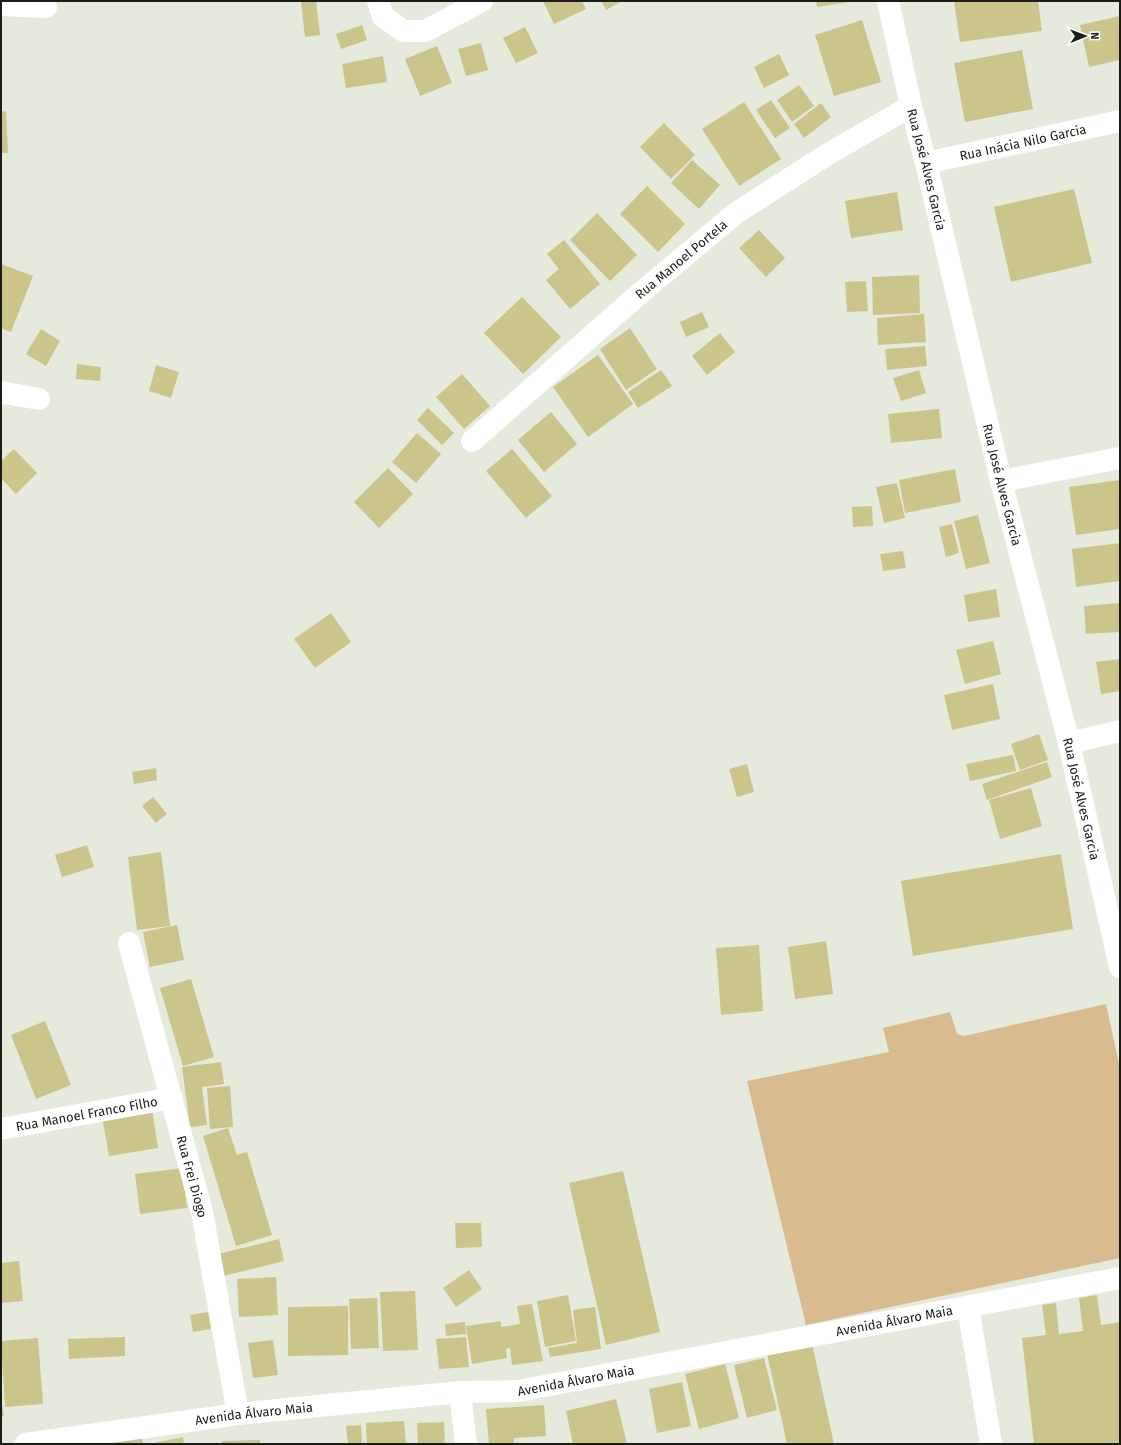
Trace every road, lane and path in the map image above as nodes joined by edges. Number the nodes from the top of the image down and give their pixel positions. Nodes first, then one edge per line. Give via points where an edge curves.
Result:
1 (482, 1) edge
2 (888, 1) edge
3 (1, 5) edge
4 (46, 7) dead end
5 (381, 9) edge
6 (911, 106) junction
7 (1120, 121) edge
8 (926, 163) junction
9 (1, 392) edge
10 (39, 399) dead end
11 (472, 441) dead end
12 (1120, 458) edge
13 (1002, 481) junction
14 (1120, 731) edge
15 (1069, 743) junction
16 (129, 943) dead end
17 (1120, 967) edge
18 (172, 1098) junction
19 (1, 1129) edge
20 (1120, 1278) edge
21 (968, 1307) junction
22 (460, 1392) junction
23 (238, 1414) junction
24 (26, 1444) edge
25 (466, 1444) edge
26 (991, 1444) edge

1 - 5 street via 425,31 404,31
2 - 6 street, Rua José Alves Garcia
3 - 4 street
6 - 8 street, Rua José Alves Garcia
6 - 11 street, Rua Manoel Portela via 736,213 638,294
7 - 8 street, Rua Inácia Nilo Garcia
8 - 13 street, Rua José Alves Garcia
9 - 10 street
12 - 13 street
13 - 15 street, Rua José Alves Garcia
14 - 15 street
15 - 17 street, Rua José Alves Garcia
16 - 18 street, Rua Frei Diogo
18 - 19 street, Rua Manoel Franco Filho
18 - 23 street, Rua Frei Diogo via 202,1212
20 - 21 street, Avenida Álvaro Maia
21 - 22 street, Avenida Álvaro Maia via 518,1391
21 - 26 street
22 - 23 street, Avenida Álvaro Maia
22 - 25 street
23 - 24 street, Avenida Álvaro Maia

